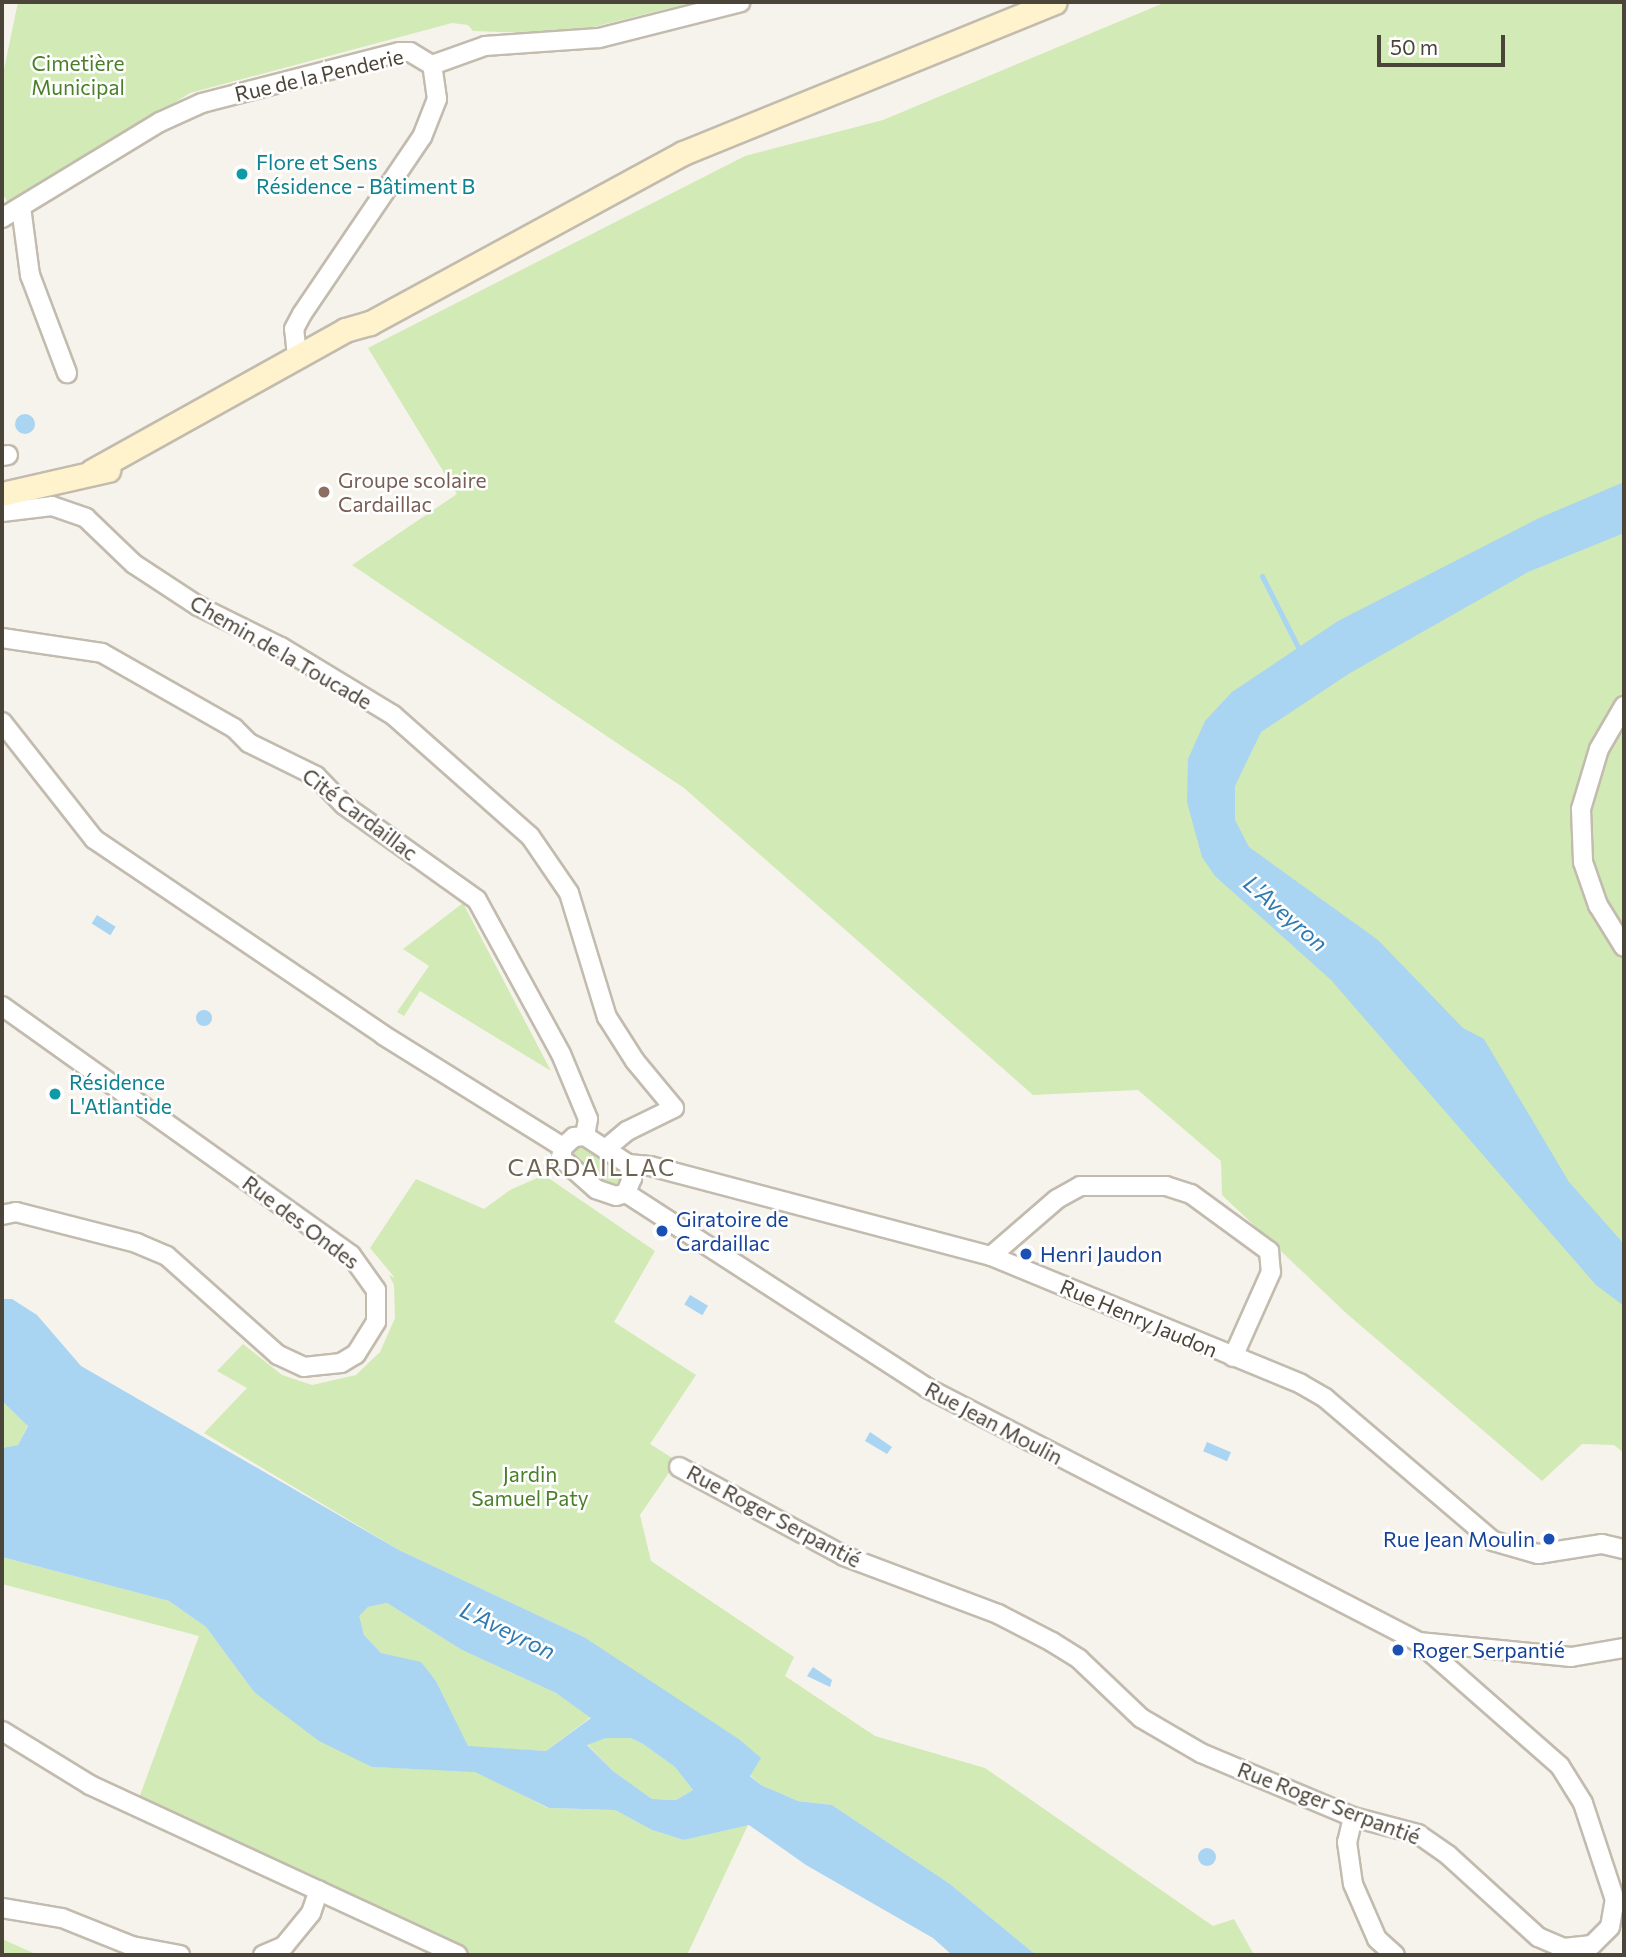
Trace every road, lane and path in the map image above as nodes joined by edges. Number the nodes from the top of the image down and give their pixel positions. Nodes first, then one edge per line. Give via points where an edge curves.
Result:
1 (741, 2) edge
2 (1054, 2) edge
3 (432, 65) junction
4 (20, 207) junction
5 (2, 218) edge
6 (300, 361) junction
7 (67, 373) dead end
8 (2, 494) edge
9 (2, 512) edge
10 (2, 638) edge
11 (1624, 706) edge
12 (2, 722) edge
13 (1624, 947) edge
14 (2, 1006) edge
15 (585, 1136) junction
16 (563, 1147) junction
17 (607, 1148) junction
18 (628, 1164) junction
19 (626, 1193) junction
20 (2, 1215) edge
21 (990, 1256) junction
22 (1233, 1357) junction
23 (679, 1466) dead end
24 (1624, 1549) edge
25 (1419, 1642) junction
26 (1624, 1648) edge
27 (2, 1731) edge
28 (1353, 1817) junction
29 (319, 1890) junction
30 (2, 1908) edge
31 (180, 1955) edge
32 (263, 1955) edge
33 (457, 1955) edge
34 (1395, 1955) edge

1 - 3 street, Rue de la Penderie via 599,38 485,46
2 - 6 street via 683,153 370,323 345,330
3 - 4 street, Rue de la Penderie via 410,52 399,52 202,103 160,122
3 - 6 street via 437,99 422,137 294,328
4 - 5 street, Rue de la Penderie
4 - 7 street via 30,275
6 - 8 street via 108,470
9 - 17 street, Chemin de la Toucade via 52,506 86,518 134,564 198,606 281,647 393,715 530,836 569,893 607,1017 635,1061 674,1108
10 - 15 street, Cité Cardaillac via 102,653 234,728 249,743 316,776 344,804 477,900 561,1054 588,1119
11 - 13 street via 1599,749 1581,809 1583,862 1598,905
12 - 16 street via 94,839 383,1035
14 - 20 street, Rue des Ondes via 351,1255 376,1290 376,1322 356,1354 341,1363 304,1367 278,1355 167,1256 137,1243 16,1212
15 - 16 street via 574,1137
15 - 17 street
16 - 19 street via 561,1158 596,1189 616,1196
17 - 18 street
18 - 19 street via 632,1178
18 - 21 street, Rue Henry Jaudon
19 - 25 street, Rue Jean Moulin via 927,1388
21 - 22 street, Rue Henry Jaudon
21 - 22 street, Rue Henry Jaudon via 1057,1199 1080,1186 1167,1186 1191,1194 1269,1251 1270,1272
22 - 24 street via 1325,1398 1493,1541 1538,1554 1602,1544
23 - 28 street, Rue Roger Serpantié via 844,1556 998,1614 1079,1659 1141,1718 1201,1754
25 - 26 street, Rue Jean Moulin via 1571,1657
25 - 28 street, Rue Roger Serpantié via 1560,1766 1583,1803 1615,1900 1610,1927 1592,1945 1564,1948 1538,1937 1448,1855 1418,1834
27 - 29 street via 90,1786
28 - 34 street via 1347,1842 1353,1884 1377,1939
29 - 32 street via 311,1913 284,1946
29 - 33 street
30 - 31 street via 62,1918 131,1946

